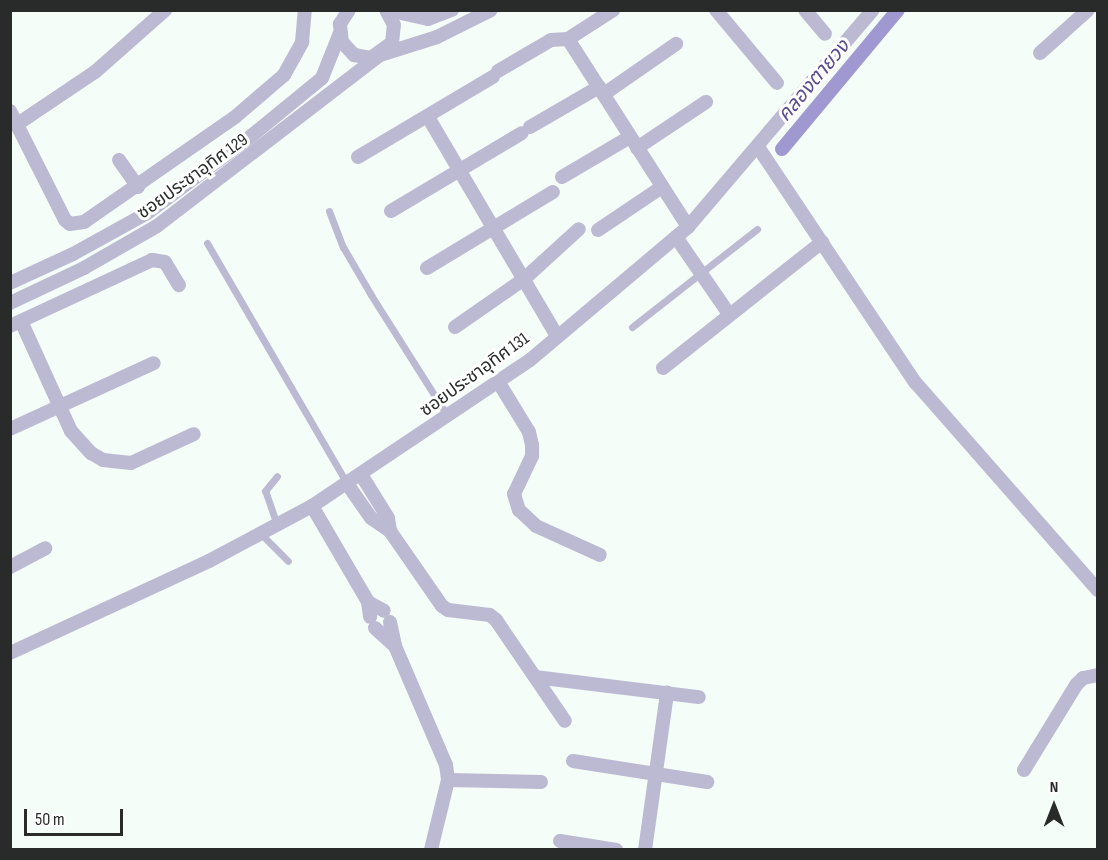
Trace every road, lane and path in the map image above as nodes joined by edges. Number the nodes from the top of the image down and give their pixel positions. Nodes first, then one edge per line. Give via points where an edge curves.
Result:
1 (165, 10) edge
2 (305, 10) edge
3 (349, 10) edge
4 (386, 10) edge
5 (452, 10) edge
6 (491, 10) edge
7 (614, 10) edge
8 (716, 10) edge
9 (805, 10) edge
10 (873, 10) edge
11 (1088, 10) edge
12 (340, 22) edge
13 (825, 34) dead end
14 (568, 39) junction
15 (676, 44) dead end
16 (1040, 52) dead end
17 (380, 55) junction
18 (777, 82) dead end
19 (601, 91) junction
20 (705, 102) dead end
21 (10, 111) edge
22 (428, 117) junction
23 (16, 125) junction
24 (634, 143) junction
25 (758, 147) junction
26 (358, 157) dead end
27 (119, 160) dead end
28 (457, 171) junction
29 (562, 177) dead end
30 (138, 187) junction
31 (662, 187) junction
32 (553, 192) dead end
33 (329, 211) dead end
34 (391, 211) dead end
35 (688, 227) junction
36 (579, 229) dead end
37 (757, 229) dead end
38 (492, 230) junction
39 (598, 230) dead end
40 (676, 237) junction
41 (822, 242) junction
42 (207, 243) dead end
43 (427, 268) dead end
44 (701, 272) junction
45 (524, 279) junction
46 (10, 283) edge
47 (179, 285) dead end
48 (10, 303) edge
49 (729, 314) junction
50 (16, 324) edge
51 (455, 327) dead end
52 (632, 327) dead end
53 (557, 336) junction
54 (154, 363) dead end
55 (663, 368) dead end
56 (499, 383) junction
57 (59, 407) junction
58 (448, 417) junction
59 (10, 429) edge
60 (194, 434) dead end
61 (277, 476) dead end
62 (362, 476) junction
63 (348, 484) junction
64 (312, 506) junction
65 (277, 525) junction
66 (390, 531) junction
67 (261, 534) junction
68 (45, 548) dead end
69 (600, 555) dead end
70 (288, 561) dead end
71 (10, 567) edge
72 (1098, 590) edge
73 (368, 602) junction
74 (395, 646) junction
75 (10, 653) edge
76 (1098, 675) edge
77 (535, 677) junction
78 (667, 693) junction
79 (699, 697) dead end
80 (565, 721) dead end
81 (573, 761) dead end
82 (1024, 770) dead end
83 (655, 774) junction
84 (448, 780) junction
85 (541, 782) dead end
86 (707, 782) dead end
87 (560, 841) dead end
88 (431, 849) edge
89 (616, 849) edge
90 (645, 849) edge

1 - 23 street via 95,72
2 - 30 street via 302,42 284,75 235,117
3 - 12 street, ซอยประชาอุทิศ 129
4 - 5 street, ซอยประชาอุทิศ 129 via 428,19
4 - 17 street, ซอยประชาอุทิศ 129 via 395,34
6 - 17 street, ซอยประชาอุทิศ 129 via 437,37
7 - 14 street
8 - 18 street
9 - 13 street
10 - 25 street, ซอยประชาอุทิศ 131
11 - 16 street
12 - 17 street, ซอยประชาอุทิศ 129 via 354,55
12 - 46 street, ซอยประชาอุทิศ 129 via 322,78 250,137 147,213
14 - 19 street
14 - 22 street via 551,40
15 - 19 street
17 - 48 street, ซอยประชาอุทิศ 129 via 158,226 84,268
19 - 24 street
19 - 28 street
20 - 24 street
21 - 23 street
22 - 26 street
22 - 28 street
23 - 30 street via 70,224 84,222
24 - 29 street
24 - 31 street
25 - 35 street, ซอยประชาอุทิศ 131
25 - 41 street
27 - 30 street
28 - 34 street
28 - 38 street
31 - 35 street
31 - 39 street
32 - 38 street
33 - 58 lane via 371,296
35 - 40 street, ซอยประชาอุทิศ 131
36 - 45 street
37 - 44 lane
38 - 43 street
38 - 45 street
40 - 44 street
40 - 53 street, ซอยประชาอุทิศ 131
41 - 49 street
41 - 72 street via 915,382
42 - 63 lane
44 - 49 street
44 - 52 lane
45 - 51 street
45 - 53 street
47 - 50 street via 165,262 152,260
49 - 55 street
50 - 57 street
53 - 56 street, ซอยประชาอุทิศ 131
54 - 57 street
56 - 58 street, ซอยประชาอุทิศ 131
56 - 69 street via 529,432 532,445 532,456 514,494 519,510 536,526
57 - 59 street
57 - 60 street via 80,443 103,460 115,463 143,460
58 - 62 street, ซอยประชาอุทิศ 131
61 - 65 lane via 265,491
62 - 63 street, ซอยประชาอุทิศ 131
62 - 66 street via 388,518
63 - 64 street, ซอยประชาอุทิศ 131
63 - 66 street via 371,518
64 - 65 street, ซอยประชาอุทิศ 131
64 - 73 street
65 - 67 street, ซอยประชาอุทิศ 131
66 - 77 street via 442,606 490,615
67 - 70 lane
67 - 75 street, ซอยประชาอุทิศ 131
68 - 71 street
73 - 74 street via 373,623
73 - 74 street via 387,616
74 - 84 street via 441,749
76 - 82 street via 1083,678 1076,685
77 - 78 street
77 - 80 street
78 - 79 street
78 - 83 street
81 - 83 street
83 - 86 street
83 - 90 street
84 - 85 street
84 - 88 street
87 - 89 street

